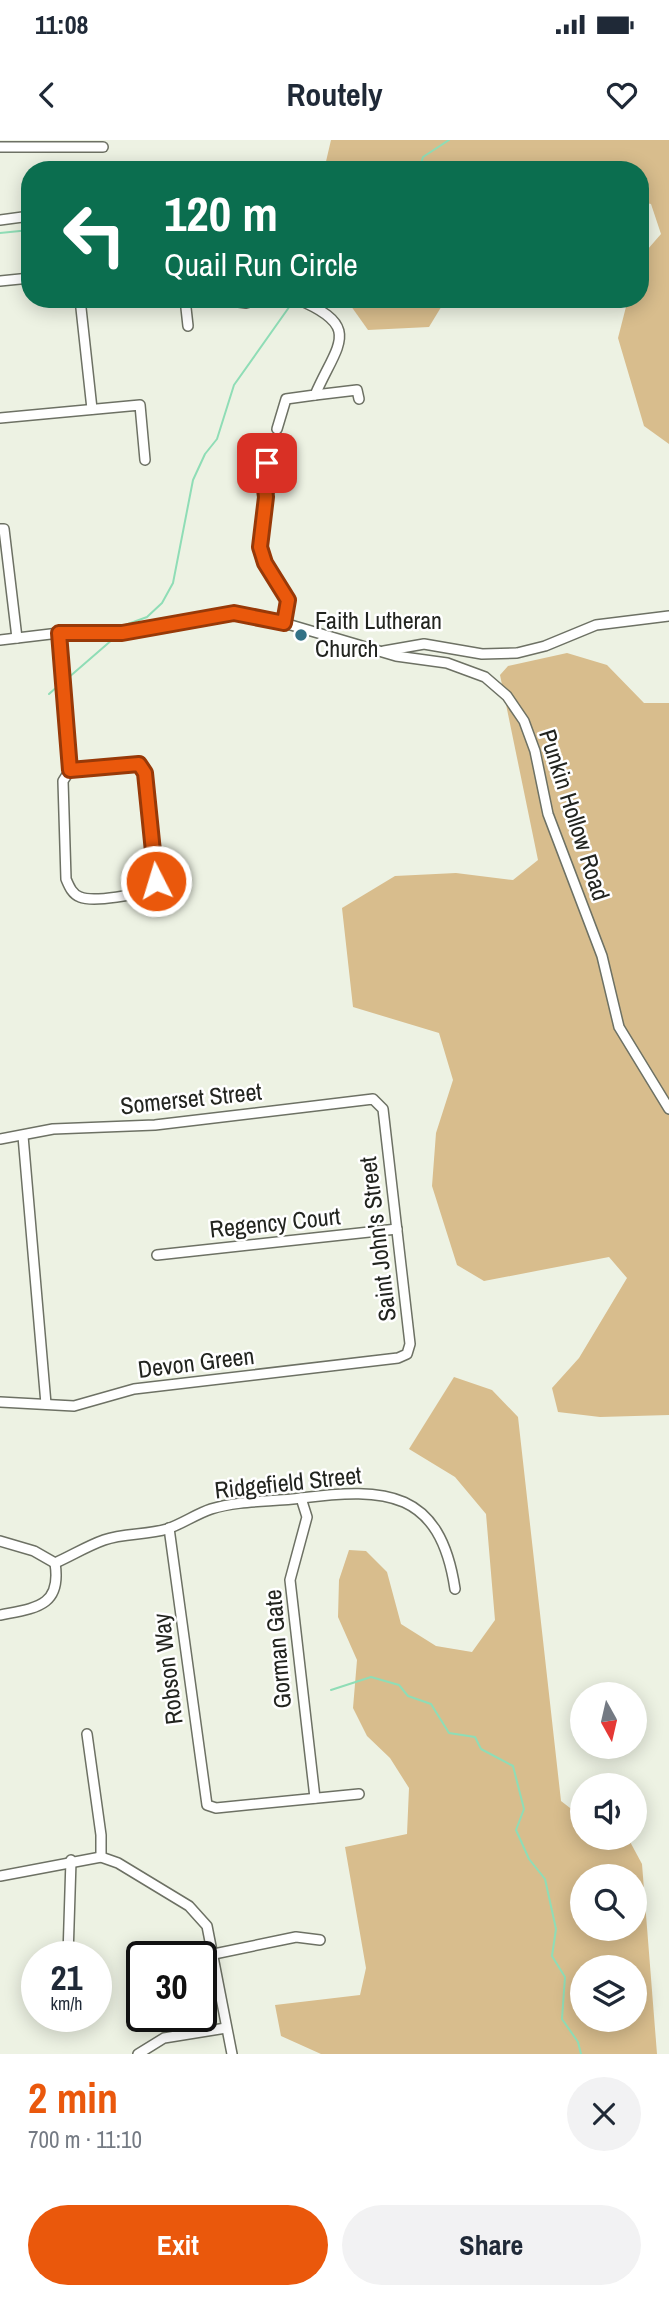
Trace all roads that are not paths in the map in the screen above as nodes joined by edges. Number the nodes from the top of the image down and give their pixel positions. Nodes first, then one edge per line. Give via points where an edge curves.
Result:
1 (0, 147) edge
2 (103, 147) dead end
3 (21, 217) edge
4 (0, 220) edge
5 (21, 279) edge
6 (0, 281) edge
7 (82, 308) edge
8 (186, 308) edge
9 (319, 308) edge
10 (188, 326) dead end
11 (315, 395) junction
12 (359, 399) dead end
13 (92, 409) junction
14 (0, 418) edge
15 (277, 429) dead end
16 (145, 460) dead end
17 (266, 497) dead end
18 (0, 529) edge
19 (669, 616) edge
20 (284, 623) junction
21 (59, 633) junction
22 (18, 638) junction
23 (0, 640) edge
24 (382, 651) junction
25 (70, 770) junction
26 (383, 1109) joint
27 (669, 1109) edge
28 (23, 1136) junction
29 (0, 1139) edge
30 (397, 1228) junction
31 (158, 1255) dead end
32 (398, 1359) joint
33 (0, 1402) edge
34 (47, 1404) junction
35 (301, 1498) junction
36 (169, 1528) junction
37 (0, 1541) edge
38 (55, 1563) junction
39 (455, 1589) dead end
40 (0, 1615) edge
41 (87, 1734) dead end
42 (359, 1794) dead end
43 (315, 1798) junction
44 (101, 1857) junction
45 (71, 1860) junction
46 (1, 1873) edge
47 (320, 1940) dead end
48 (68, 1941) edge
49 (210, 1941) edge
50 (217, 1953) edge
51 (217, 1972) edge
52 (226, 2028) junction
53 (138, 2054) edge
54 (232, 2054) edge

1 - 2 street
3 - 4 street
5 - 6 street
7 - 13 street
8 - 10 street
9 - 11 street via 331,316 341,343
11 - 12 street via 357,390
11 - 15 street via 286,399
13 - 14 street
13 - 16 street via 139,405
17 - 20 street via 260,547 288,600
18 - 22 street via 4,529
19 - 24 street via 596,625 517,653 482,654 424,644
20 - 21 street, Punkin Hollow Road via 234,613 131,632
20 - 24 street, Punkin Hollow Road
21 - 22 street, Punkin Hollow Road
21 - 25 street
22 - 23 street, Punkin Hollow Road
24 - 27 street, Punkin Hollow Road via 467,669 496,686 516,709 535,751 548,814 602,957 619,1027
25 - 25 street via 63,781 62,811 66,879 72,891 82,898 139,895 153,889 156,868 145,773 139,764
26 - 28 street, Somerset Street via 367,1100 155,1125 53,1129
26 - 30 street, Saint John's Street
28 - 29 street, Somerset Street
28 - 34 street
30 - 31 street, Regency Court
30 - 32 street, Saint John's Street via 410,1344 407,1354
32 - 34 street, Devon Green via 134,1389 74,1406
33 - 34 street, Devon Green
35 - 36 street, Ridgefield Street via 214,1508
35 - 39 street, Ridgefield Street via 372,1492 416,1509 443,1545
35 - 43 street, Gorman Gate via 307,1517 290,1580
36 - 38 street, Ridgefield Street via 105,1539
36 - 43 street, Robson Way via 207,1805 216,1808
37 - 38 street
38 - 40 street via 58,1581 44,1604
41 - 44 street
42 - 43 street
44 - 45 street
44 - 49 street via 189,1906 206,1926
45 - 46 street
45 - 48 street
47 - 50 street via 296,1937
51 - 52 street
52 - 53 street via 164,2038
52 - 54 street

